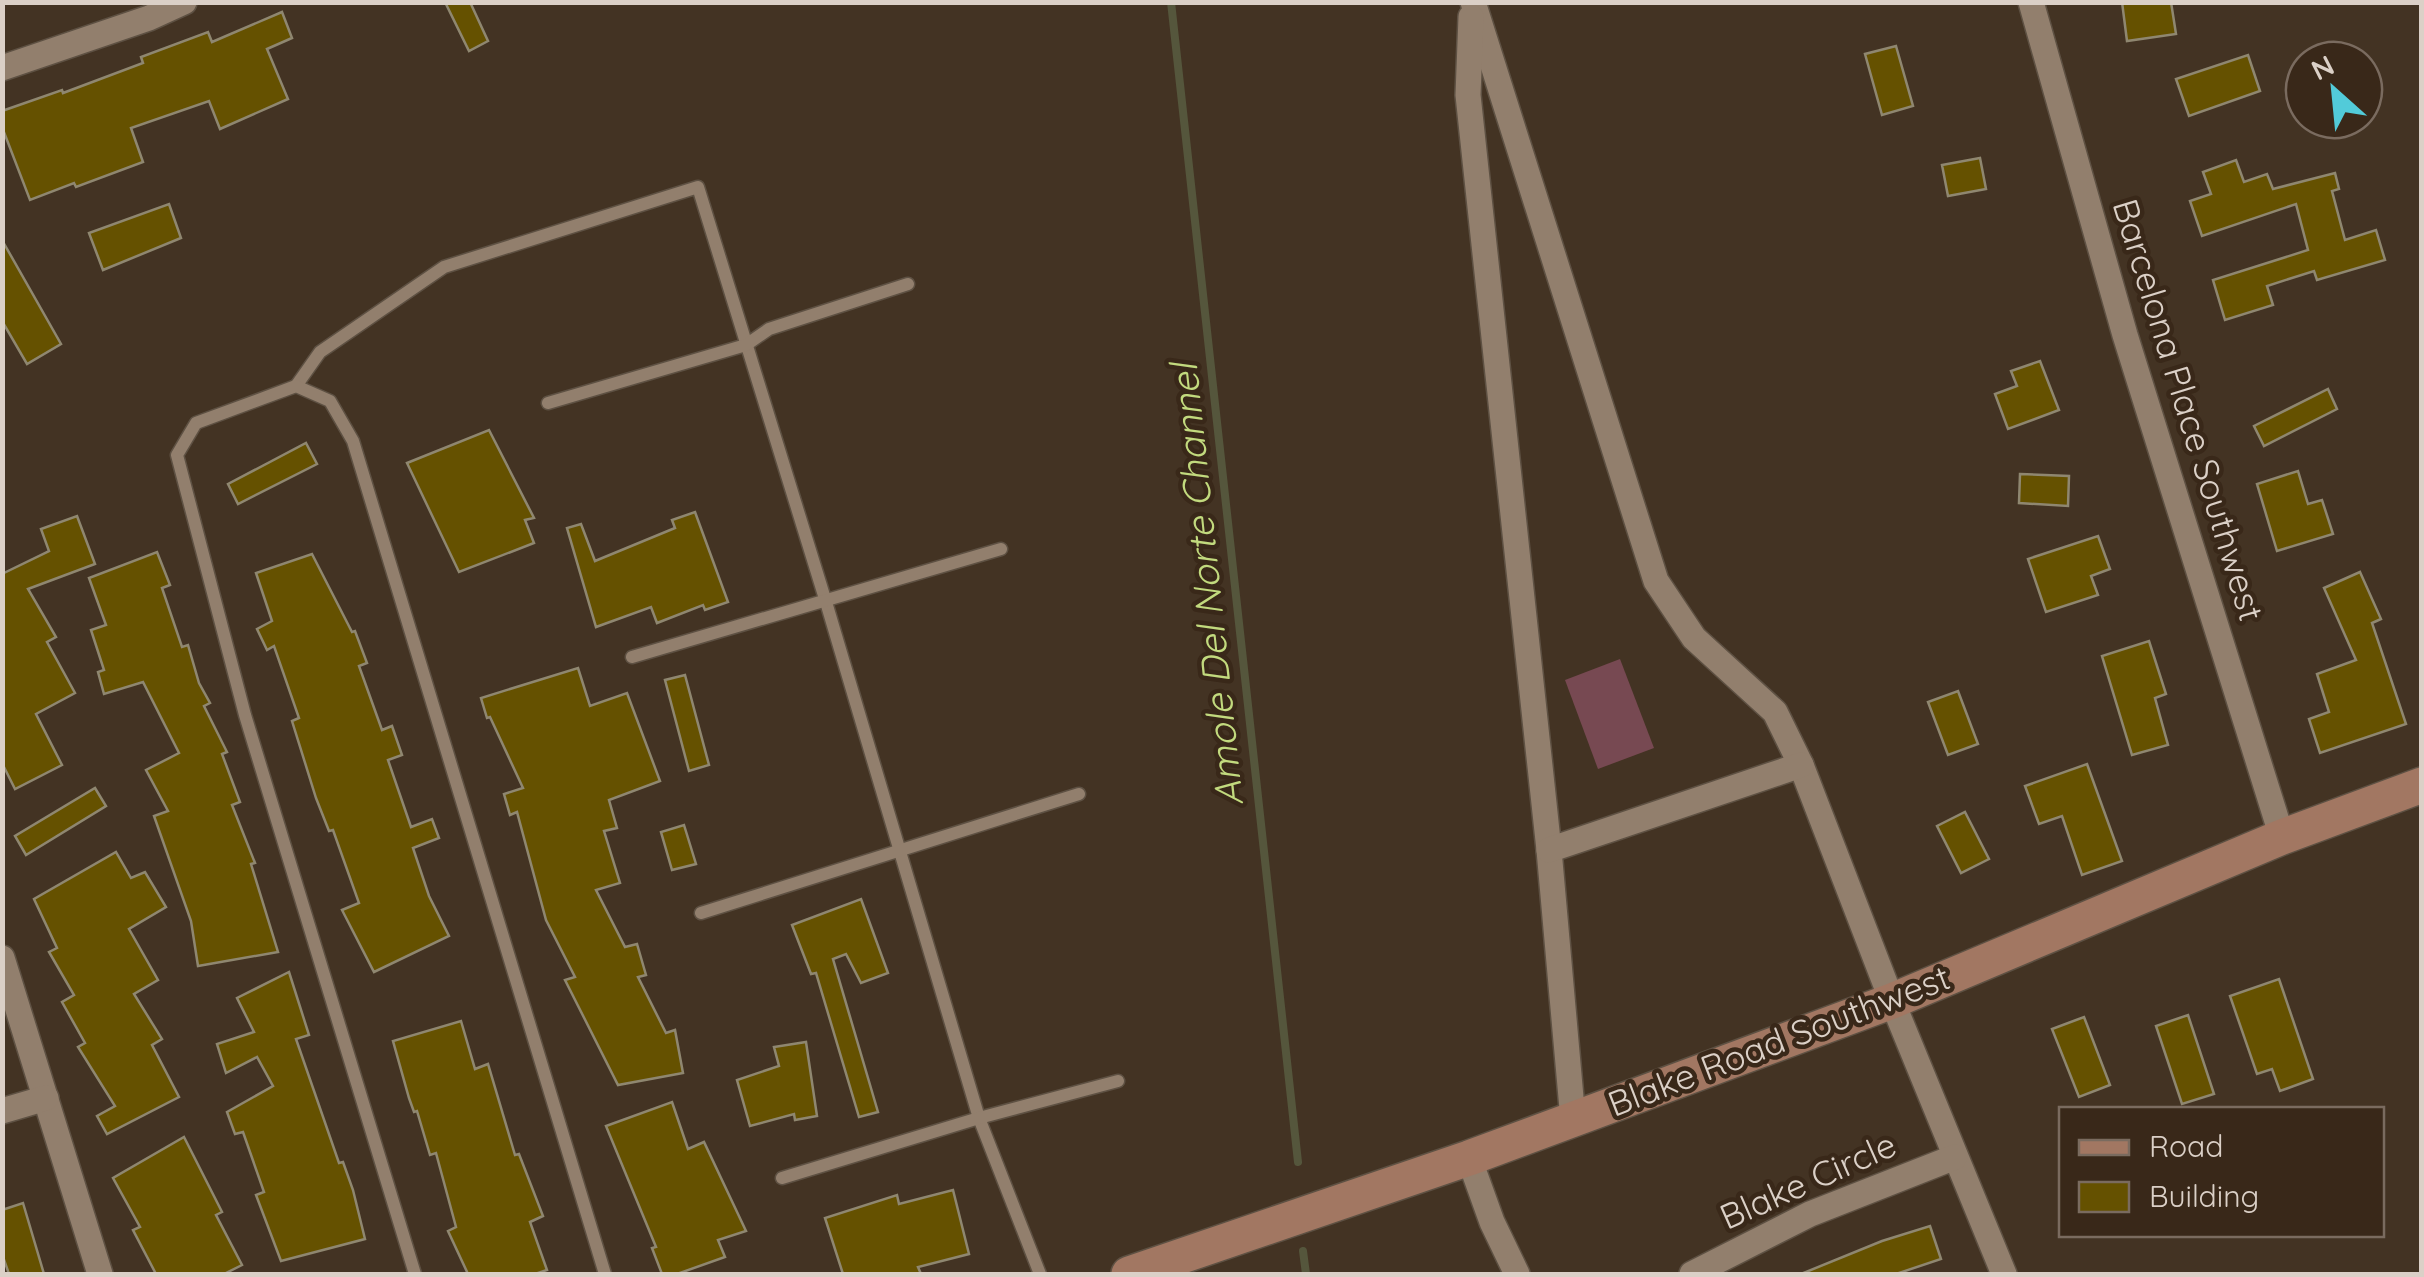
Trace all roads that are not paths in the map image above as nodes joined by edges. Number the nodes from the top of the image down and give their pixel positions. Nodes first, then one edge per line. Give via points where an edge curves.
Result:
1 (184, 2) edge
2 (1472, 2) edge
3 (2031, 2) edge
4 (2, 68) edge
5 (908, 284) dead end
6 (746, 345) junction
7 (296, 386) junction
8 (548, 403) dead end
9 (1001, 549) dead end
10 (826, 602) junction
11 (632, 657) dead end
12 (1801, 764) junction
13 (2422, 786) edge
14 (1080, 794) dead end
15 (2282, 837) junction
16 (1549, 850) junction
17 (900, 851) junction
18 (701, 912) dead end
19 (2, 958) edge
20 (1892, 1001) junction
21 (1118, 1080) dead end
22 (46, 1098) junction
23 (2, 1112) edge
24 (979, 1118) junction
25 (1573, 1120) junction
26 (1955, 1157) junction
27 (1468, 1158) junction
28 (782, 1178) dead end
29 (1733, 1264) edge
30 (100, 1274) edge
31 (415, 1274) edge
32 (605, 1274) edge
33 (1040, 1274) edge
34 (1129, 1274) edge
35 (1517, 1274) edge
36 (1692, 1274) edge
37 (2004, 1274) edge

1 - 4 street
2 - 12 street, Blake Circle via 1656,581 1694,638 1775,712
2 - 16 street via 1468,95
3 - 15 street, Barcelona Place Southwest via 2125,335
5 - 6 lane via 769,329
6 - 7 lane via 698,187 444,268 320,352
6 - 8 lane
6 - 10 lane
7 - 31 lane via 196,423 177,455 245,715
7 - 32 lane via 330,401 353,440
9 - 10 lane
10 - 11 lane
10 - 17 lane
12 - 16 street
12 - 20 street, Blake Circle
13 - 15 main road, Blake Road Southwest
14 - 17 lane
15 - 20 main road, Blake Road Southwest
16 - 25 street
17 - 18 lane
17 - 24 lane
19 - 22 street
20 - 25 main road, Blake Road Southwest
20 - 26 street, Blake Circle
21 - 24 lane
22 - 23 street
22 - 30 street
24 - 28 lane
24 - 33 lane
25 - 27 main road, Blake Road Southwest
26 - 29 street, Blake Circle via 1810,1214
26 - 37 street, Blake Circle
27 - 34 main road, Blake Road Southwest
27 - 35 street
29 - 36 street, Blake Circle

